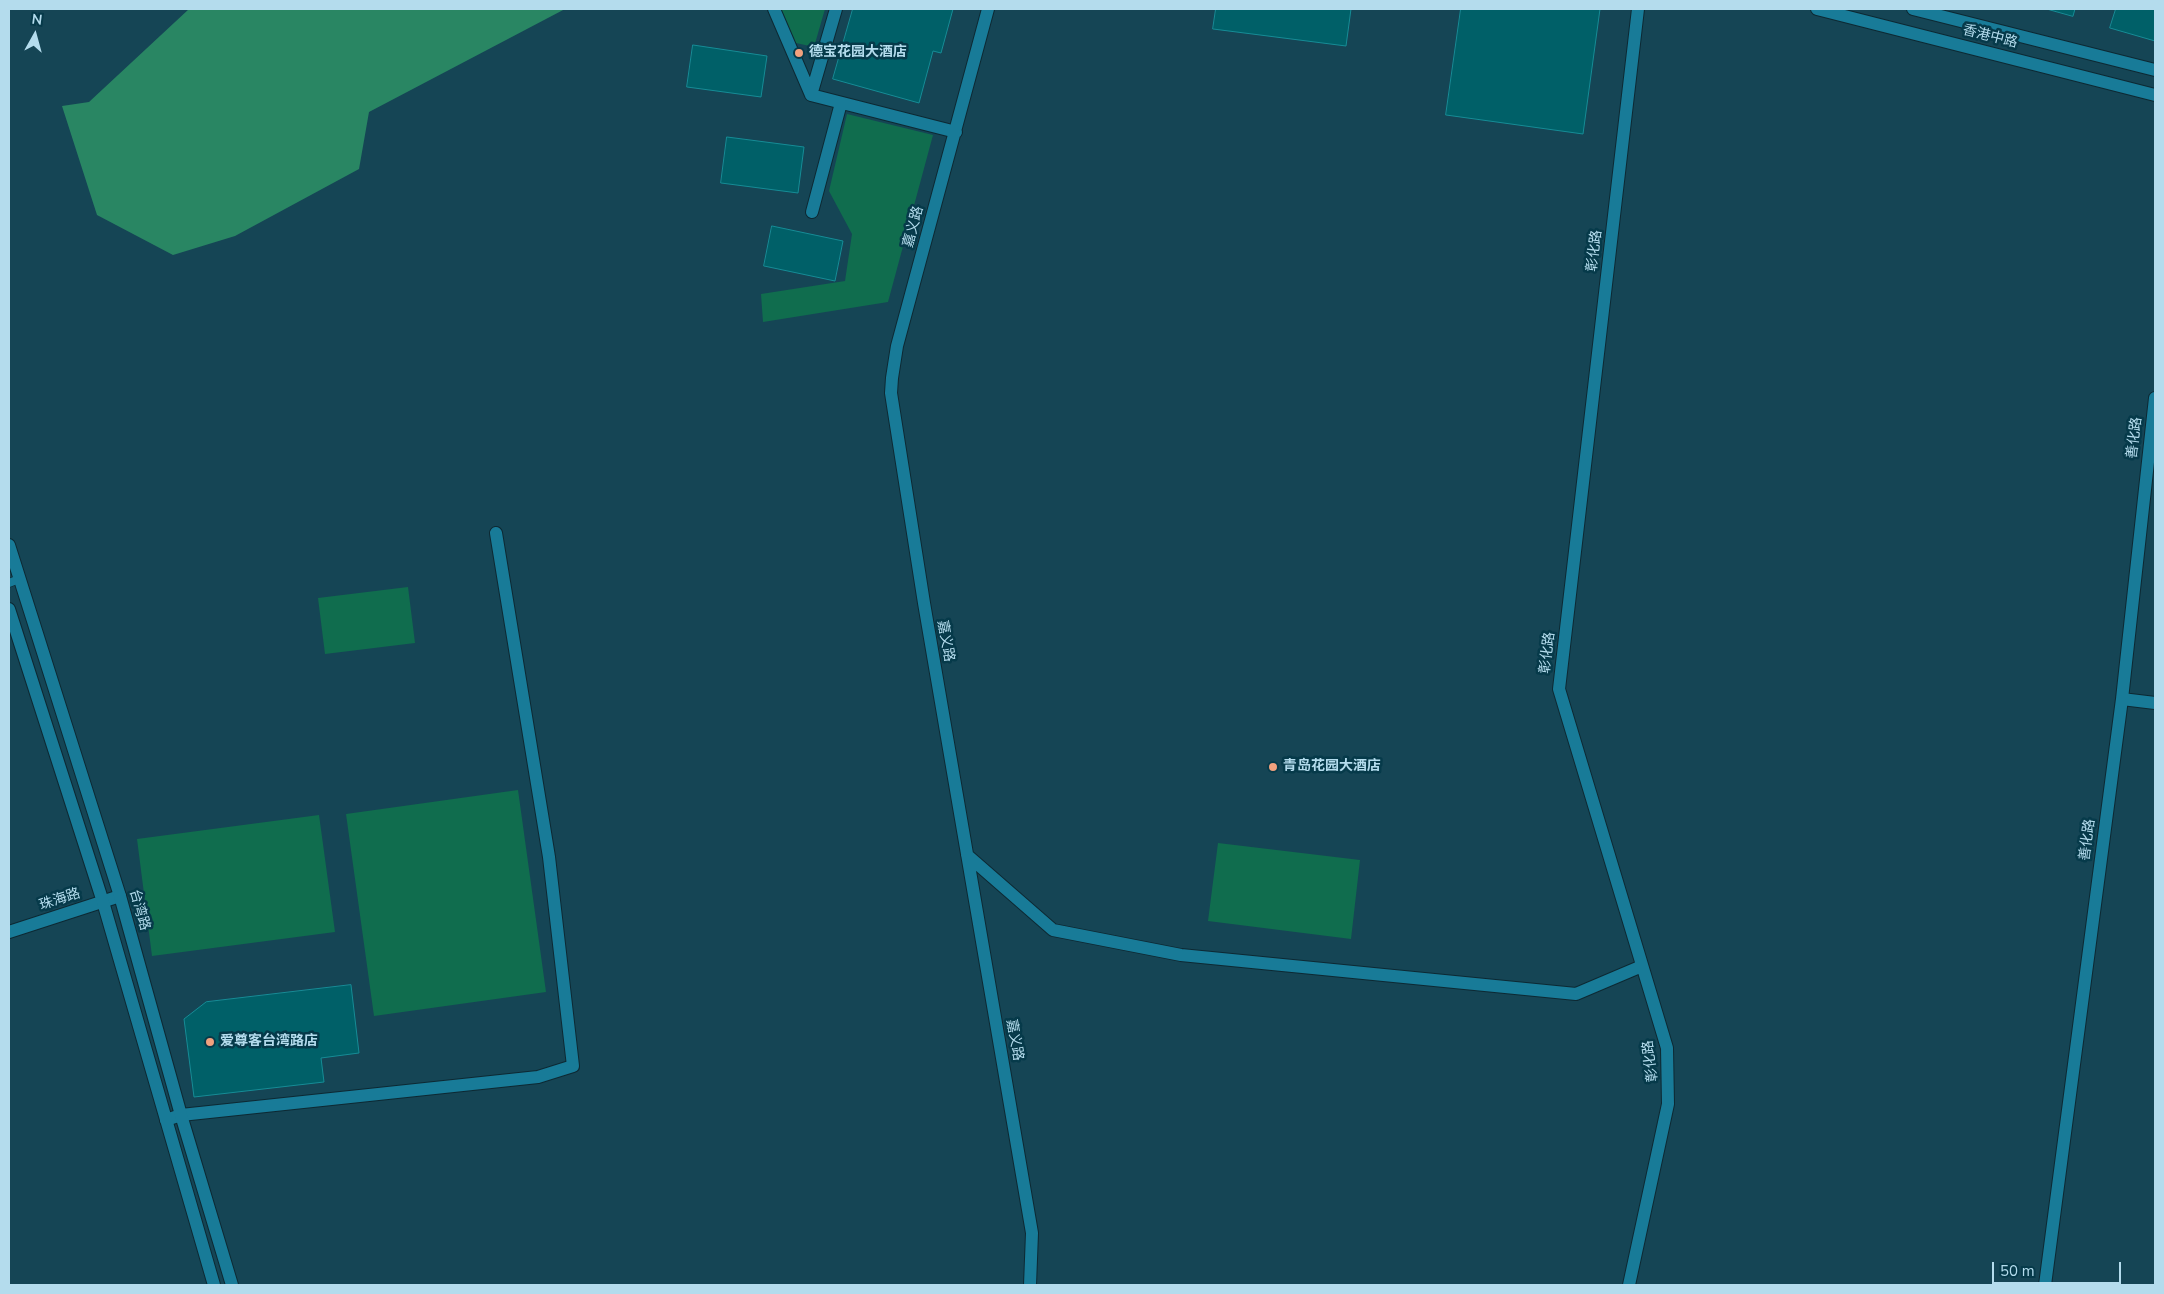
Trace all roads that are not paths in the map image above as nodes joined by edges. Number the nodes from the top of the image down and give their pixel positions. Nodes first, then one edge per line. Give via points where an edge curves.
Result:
1 (774, 9) edge
2 (836, 9) edge
3 (988, 9) edge
4 (1638, 9) edge
5 (1817, 9) edge
6 (1913, 9) edge
7 (2155, 70) edge
8 (2155, 95) edge
9 (811, 96) junction
10 (841, 103) junction
11 (956, 132) junction
12 (812, 212) dead end
13 (2155, 398) edge
14 (496, 532) dead end
15 (9, 545) edge
16 (14, 581) edge
17 (9, 609) edge
18 (2122, 699) junction
19 (2155, 703) edge
20 (967, 855) junction
21 (120, 896) junction
22 (103, 902) junction
23 (9, 932) edge
24 (1642, 966) junction
25 (181, 1115) junction
26 (166, 1120) junction
27 (214, 1285) edge
28 (232, 1285) edge
29 (1030, 1285) edge
30 (1629, 1285) edge
31 (2045, 1285) edge

1 - 9 street
2 - 9 street
3 - 11 street, 嘉义路
4 - 24 street, 彰化路 via 1559,689
5 - 8 street, 香港中路
6 - 7 street, 香港中路
9 - 10 street
10 - 11 street
10 - 12 street
11 - 20 street, 嘉义路 via 897,346 891,393
13 - 18 street, 善化路
14 - 25 street via 549,857 574,1066 538,1077
15 - 16 street, 台湾路
16 - 21 street, 台湾路
17 - 22 street
18 - 19 street
18 - 31 street, 善化路
20 - 24 street via 1053,930 1181,955 1576,994
20 - 29 street, 嘉义路 via 1032,1233
21 - 22 street, 珠海路
21 - 25 street, 台湾路
22 - 23 street, 珠海路
22 - 26 street
24 - 30 street, 彰化路 via 1667,1048 1668,1104
25 - 26 street
25 - 28 street, 台湾路
26 - 27 street

